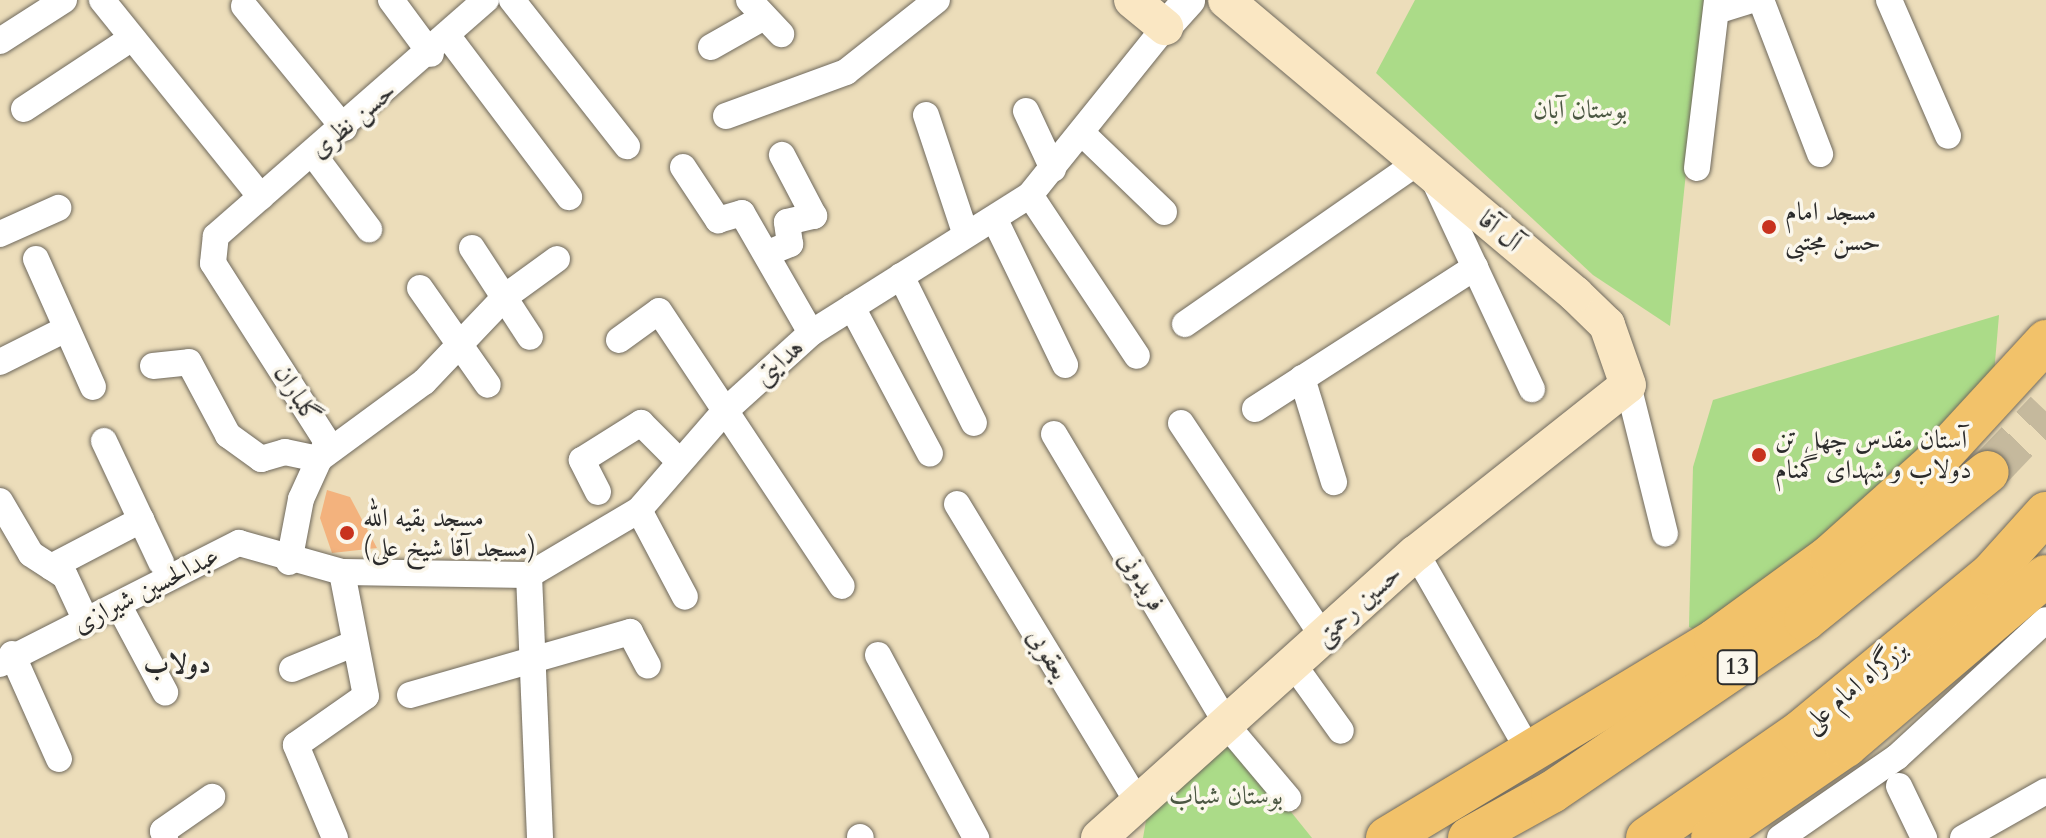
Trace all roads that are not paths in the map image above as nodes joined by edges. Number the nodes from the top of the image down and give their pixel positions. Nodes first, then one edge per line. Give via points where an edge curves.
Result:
1 (64, 0) edge
2 (102, 0) edge
3 (391, 0) edge
4 (486, 0) edge
5 (512, 0) edge
6 (937, 0) edge
7 (1132, 0) edge
8 (1189, 0) edge
9 (1226, 0) edge
10 (1751, 0) edge
11 (1761, 0) edge
12 (1889, 0) edge
13 (244, 6) dead end
14 (1717, 6) edge
15 (765, 17) edge
16 (1165, 27) junction
17 (132, 38) junction
18 (0, 41) edge
19 (440, 46) junction
20 (711, 47) dead end
21 (24, 109) dead end
22 (1026, 111) dead end
23 (926, 115) dead end
24 (726, 116) dead end
25 (344, 128) junction
26 (1084, 135) junction
27 (1948, 136) dead end
28 (627, 146) dead end
29 (313, 154) junction
30 (1820, 154) dead end
31 (782, 155) dead end
32 (683, 167) dead end
33 (1425, 167) junction
34 (1697, 168) dead end
35 (1053, 169) junction
36 (1030, 195) junction
37 (261, 197) junction
38 (569, 197) dead end
39 (58, 208) dead end
40 (1164, 212) dead end
41 (995, 220) junction
42 (369, 229) dead end
43 (0, 234) edge
44 (966, 235) junction
45 (216, 236) joint
46 (472, 248) dead end
47 (768, 253) junction
48 (36, 259) dead end
49 (557, 259) dead end
50 (1475, 267) junction
51 (901, 276) junction
52 (420, 288) dead end
53 (506, 296) junction
54 (852, 307) junction
55 (1185, 324) dead end
56 (66, 329) junction
57 (811, 333) junction
58 (530, 337) dead end
59 (619, 340) dead end
60 (459, 341) junction
61 (2046, 341) edge
62 (1137, 356) dead end
63 (0, 362) edge
64 (1065, 365) dead end
65 (153, 366) dead end
66 (1302, 378) junction
67 (488, 385) dead end
68 (1628, 385) junction
69 (93, 387) dead end
70 (1532, 389) dead end
71 (1255, 409) dead end
72 (724, 412) junction
73 (974, 423) dead end
74 (1181, 423) dead end
75 (1054, 434) dead end
76 (104, 441) dead end
77 (930, 454) dead end
78 (319, 459) junction
79 (679, 461) junction
80 (1988, 472) tunnel mouth
81 (1334, 482) dead end
82 (598, 492) dead end
83 (0, 501) edge
84 (957, 504) dead end
85 (639, 510) junction
86 (2046, 513) edge
87 (141, 520) junction
88 (1665, 533) dead end
89 (1416, 553) junction
90 (161, 562) dead end
91 (289, 562) junction
92 (51, 567) junction
93 (342, 572) junction
94 (529, 575) junction
95 (2046, 576) edge
96 (842, 586) dead end
97 (685, 597) dead end
98 (119, 606) junction
99 (2046, 620) edge
100 (86, 621) junction
101 (1323, 637) junction
102 (353, 644) junction
103 (878, 655) dead end
104 (6, 659) edge
105 (533, 664) junction
106 (1293, 664) junction
107 (648, 666) dead end
108 (292, 669) dead end
109 (165, 692) dead end
110 (410, 695) dead end
111 (1229, 728) junction
112 (1341, 731) dead end
113 (1528, 749) dead end
114 (59, 759) dead end
115 (1899, 786) dead end
116 (2046, 791) edge
117 (212, 797) dead end
118 (1288, 798) dead end
119 (1134, 821) edge
120 (165, 838) edge
121 (335, 838) edge
122 (540, 838) edge
123 (976, 838) edge
124 (1099, 838) edge
125 (1387, 838) edge
126 (1469, 838) edge
127 (1647, 838) edge
128 (1712, 838) edge
129 (1780, 838) edge
130 (1924, 838) edge
131 (1963, 838) edge

1 - 18 street
2 - 17 street
3 - 19 street
4 - 19 street, حسن نظری
5 - 28 street
6 - 24 street via 846,72
7 - 16 main road
8 - 16 street
9 - 33 main road, آل آقا
10 - 14 street
11 - 30 street
12 - 27 street
13 - 25 street
14 - 34 street
15 - 20 street
16 - 26 street, هدایتی
17 - 21 street
17 - 37 street
19 - 25 street, حسن نظری
19 - 38 street
22 - 35 street
23 - 44 street
25 - 29 street, حسن نظری
26 - 35 street, هدایتی
26 - 40 street
29 - 37 street, حسن نظری
29 - 42 street
31 - 47 street via 814,216 787,222 790,244
32 - 47 street via 718,220 742,213
33 - 50 street
33 - 55 street
33 - 68 main road, آل آقا via 1607,325
35 - 36 street, هدایتی
36 - 41 street, هدایتی
36 - 62 street
37 - 45 street, حسن نظری
39 - 43 street
41 - 44 street, هدایتی
41 - 64 street
44 - 51 street, هدایتی
45 - 78 street, گلباران via 213,263 327,442
46 - 53 street
47 - 57 street
48 - 56 street
49 - 53 street
50 - 66 street
50 - 70 street
51 - 54 street, هدایتی
51 - 73 street
52 - 60 street
53 - 58 street
53 - 60 street
54 - 57 street, هدایتی
54 - 77 street
56 - 63 street
56 - 69 street
57 - 72 street, هدایتی
59 - 72 street via 659,311
60 - 67 street
60 - 78 street via 424,382
61 - 125 highway via 1934,463 1830,556 1715,640
65 - 78 street via 189,362 228,435 261,459 285,452
66 - 71 street
66 - 81 street
68 - 88 street, آل آقا
68 - 89 main road, حسین رحمتی
72 - 79 street, هدایتی
72 - 96 street
74 - 101 street
75 - 111 street, فریدونی
76 - 87 street
78 - 91 street, گلباران via 301,499
79 - 82 street via 641,423 582,460
79 - 85 street, هدایتی
80 - 126 highway, 13 via 1805,620 1552,792
83 - 92 street via 31,554
84 - 119 street, یعقوبی
85 - 94 street, هدایتی
85 - 97 street
86 - 127 highway, بزرگراه امام علی via 1991,574 1800,732
87 - 90 street
87 - 92 street
89 - 101 main road, حسین رحمتی
89 - 113 street
91 - 93 street, عبدالحسین شیرازی
91 - 98 street, عبدالحسین شیرازی via 239,543
92 - 100 street via 65,576
93 - 94 street
93 - 102 street
94 - 105 street
95 - 128 highway via 1846,746
98 - 100 street, عبدالحسین شیرازی
98 - 109 street
99 - 129 street via 1897,757
100 - 104 street, عبدالحسین شیرازی
101 - 106 main road, حسین رحمتی
102 - 108 street
102 - 121 street via 366,696 296,745
103 - 123 street
104 - 114 street
105 - 107 street via 630,632
105 - 110 street
105 - 122 street
106 - 111 main road, حسین رحمتی
106 - 112 street
111 - 118 street, فریدونی
111 - 119 main road, حسین رحمتی
115 - 130 street
116 - 131 street
117 - 120 street via 163,831
119 - 124 main road, حسین رحمتی

